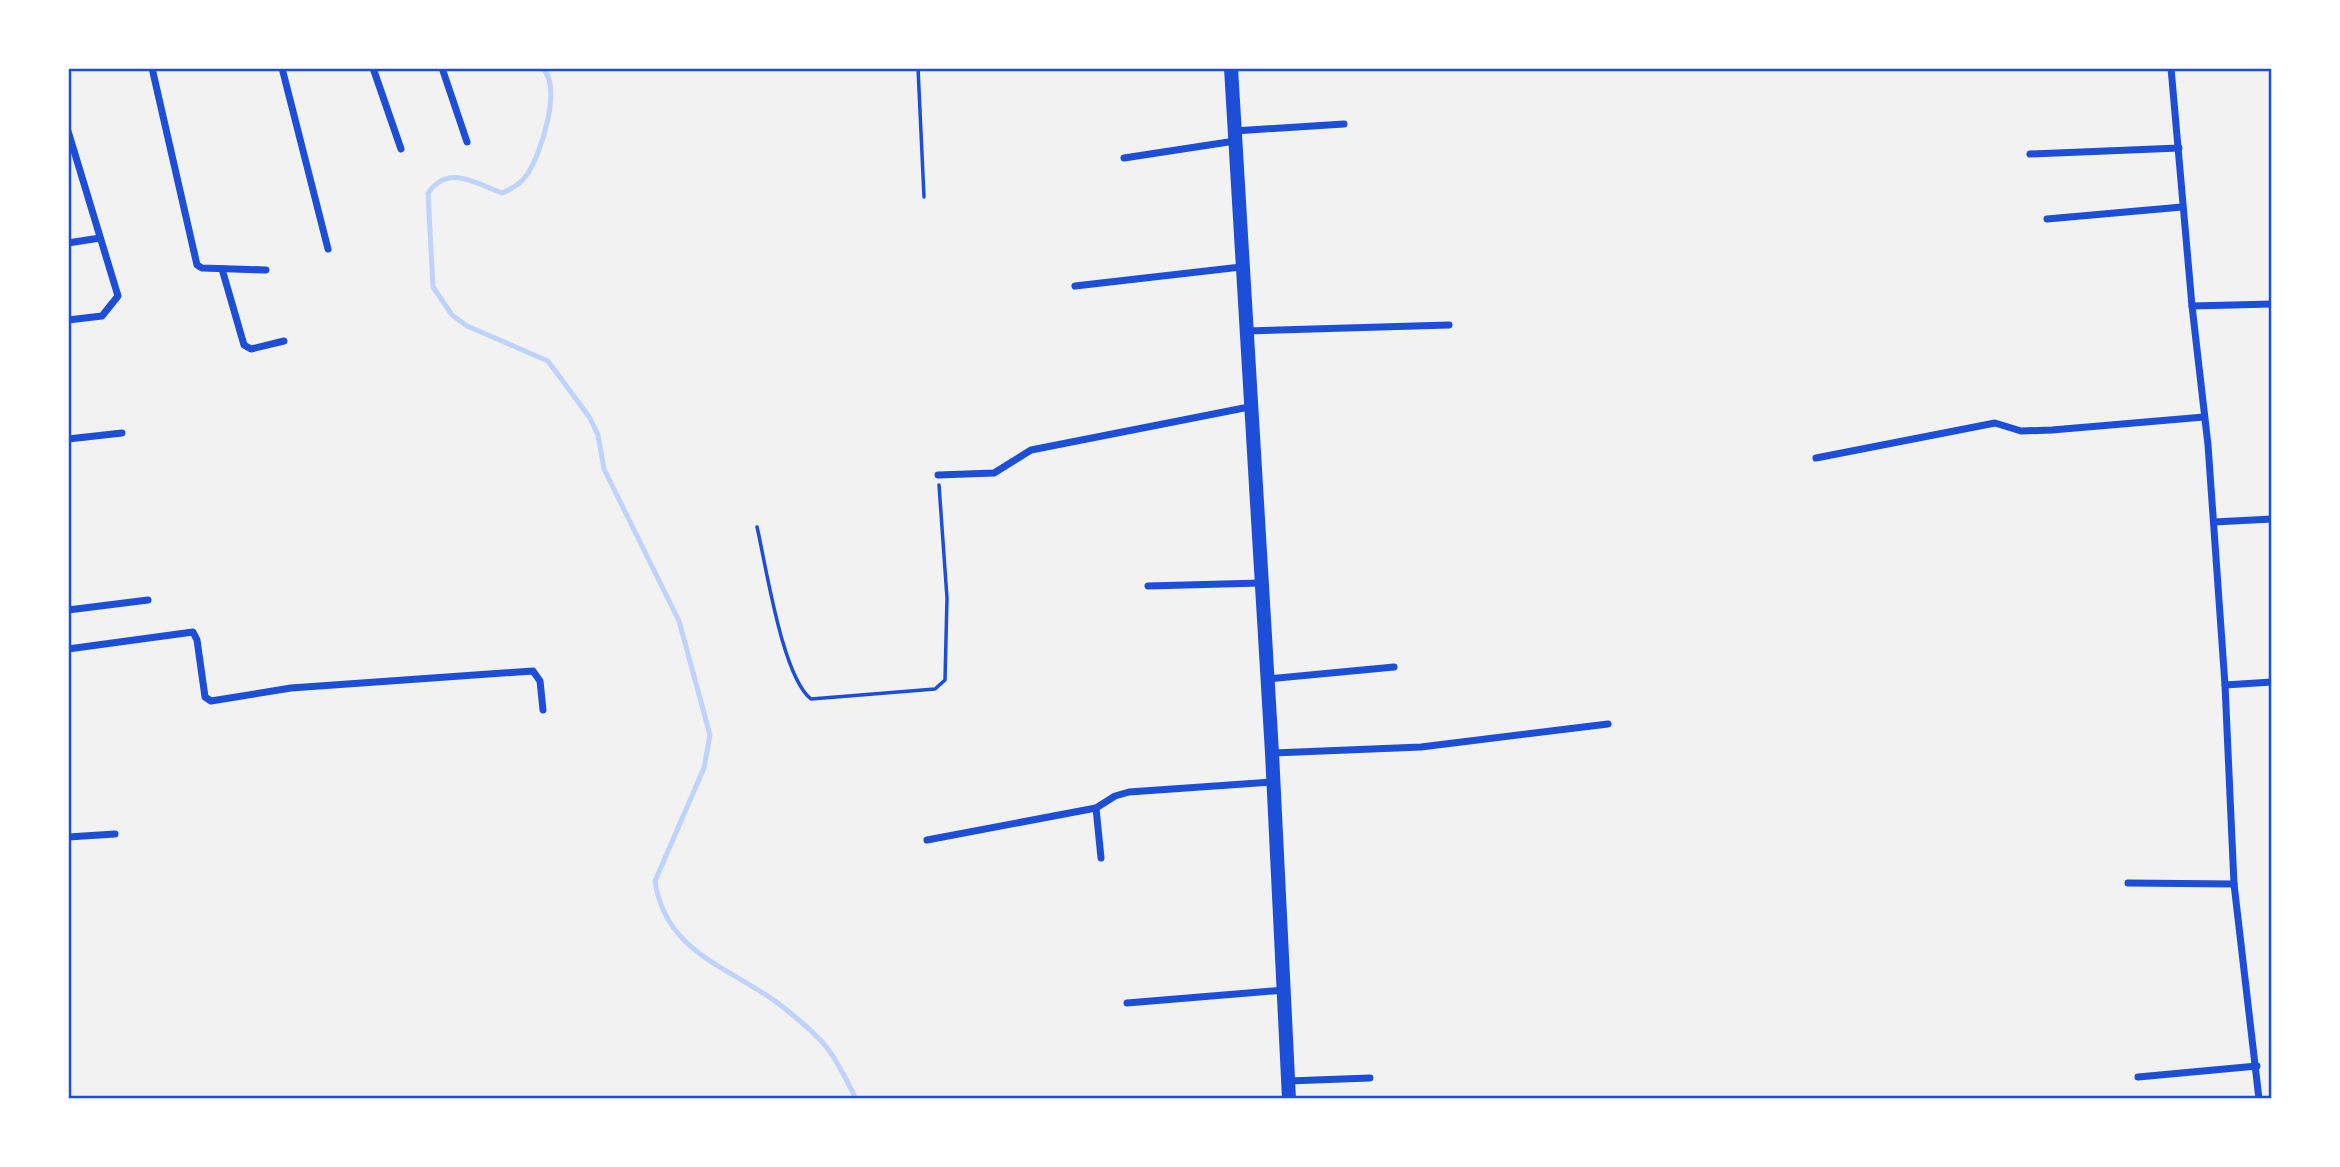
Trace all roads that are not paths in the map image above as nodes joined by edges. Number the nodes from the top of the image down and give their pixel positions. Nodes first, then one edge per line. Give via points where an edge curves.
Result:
1 (152, 68) edge
2 (282, 68) edge
3 (373, 68) edge
4 (442, 68) edge
5 (1231, 68) edge
6 (2171, 68) edge
7 (1344, 124) dead end
8 (68, 131) edge
9 (1235, 136) junction
10 (467, 142) dead end
11 (2179, 148) junction
12 (401, 149) dead end
13 (2030, 153) dead end
14 (1124, 158) dead end
15 (2182, 207) junction
16 (2047, 219) dead end
17 (100, 238) junction
18 (68, 243) edge
19 (328, 249) dead end
20 (1241, 268) junction
21 (222, 269) junction
22 (266, 270) dead end
23 (1075, 286) dead end
24 (2272, 304) edge
25 (2192, 306) junction
26 (68, 320) edge
27 (1449, 325) dead end
28 (1245, 331) junction
29 (284, 341) dead end
30 (1249, 408) junction
31 (2204, 417) junction
32 (122, 433) dead end
33 (68, 439) edge
34 (1816, 458) dead end
35 (938, 475) road end
36 (2272, 519) edge
37 (2214, 522) junction
38 (1261, 583) junction
39 (1148, 586) dead end
40 (148, 600) dead end
41 (68, 610) edge
42 (68, 649) edge
43 (1394, 667) dead end
44 (1267, 679) junction
45 (2272, 682) edge
46 (2225, 685) junction
47 (543, 710) dead end
48 (1608, 724) dead end
49 (1272, 753) junction
50 (1273, 782) junction
51 (1096, 808) junction
52 (115, 834) dead end
53 (68, 836) edge
54 (927, 840) dead end
55 (1101, 858) dead end
56 (2128, 883) dead end
57 (2234, 884) junction
58 (1284, 990) junction
59 (1128, 1003) dead end
60 (2257, 1066) junction
61 (1370, 1077) dead end
62 (2138, 1077) dead end
63 (1288, 1081) junction
64 (1289, 1099) edge
65 (2259, 1099) edge

1 - 21 street via 197,265
2 - 19 street
3 - 12 street
4 - 10 street
5 - 9 main road
6 - 11 street
7 - 9 street
8 - 17 street
9 - 14 street
9 - 20 main road
11 - 13 street
11 - 15 street
15 - 16 street
15 - 25 street
17 - 18 street
17 - 26 street via 118,296 102,316
20 - 23 street
20 - 28 main road
21 - 22 street
21 - 29 street via 244,345 251,349
24 - 25 street
25 - 31 street
27 - 28 street
28 - 30 main road
30 - 35 street via 1031,450 994,473
30 - 38 main road
31 - 34 street via 2021,431 1995,423
31 - 37 street
32 - 33 street
36 - 37 street
37 - 46 street
38 - 39 street
38 - 44 main road
40 - 41 street
42 - 47 street via 193,632 205,697 211,701 291,688 533,671 540,681
43 - 44 street
44 - 49 main road
45 - 46 street
46 - 57 street
48 - 49 street via 1421,747
49 - 50 main road
50 - 51 street via 1129,792
50 - 58 main road
51 - 54 street
51 - 55 street
52 - 53 street
56 - 57 street
57 - 60 street
58 - 59 street
58 - 63 main road
60 - 62 street
60 - 65 street
61 - 63 street
63 - 64 main road

